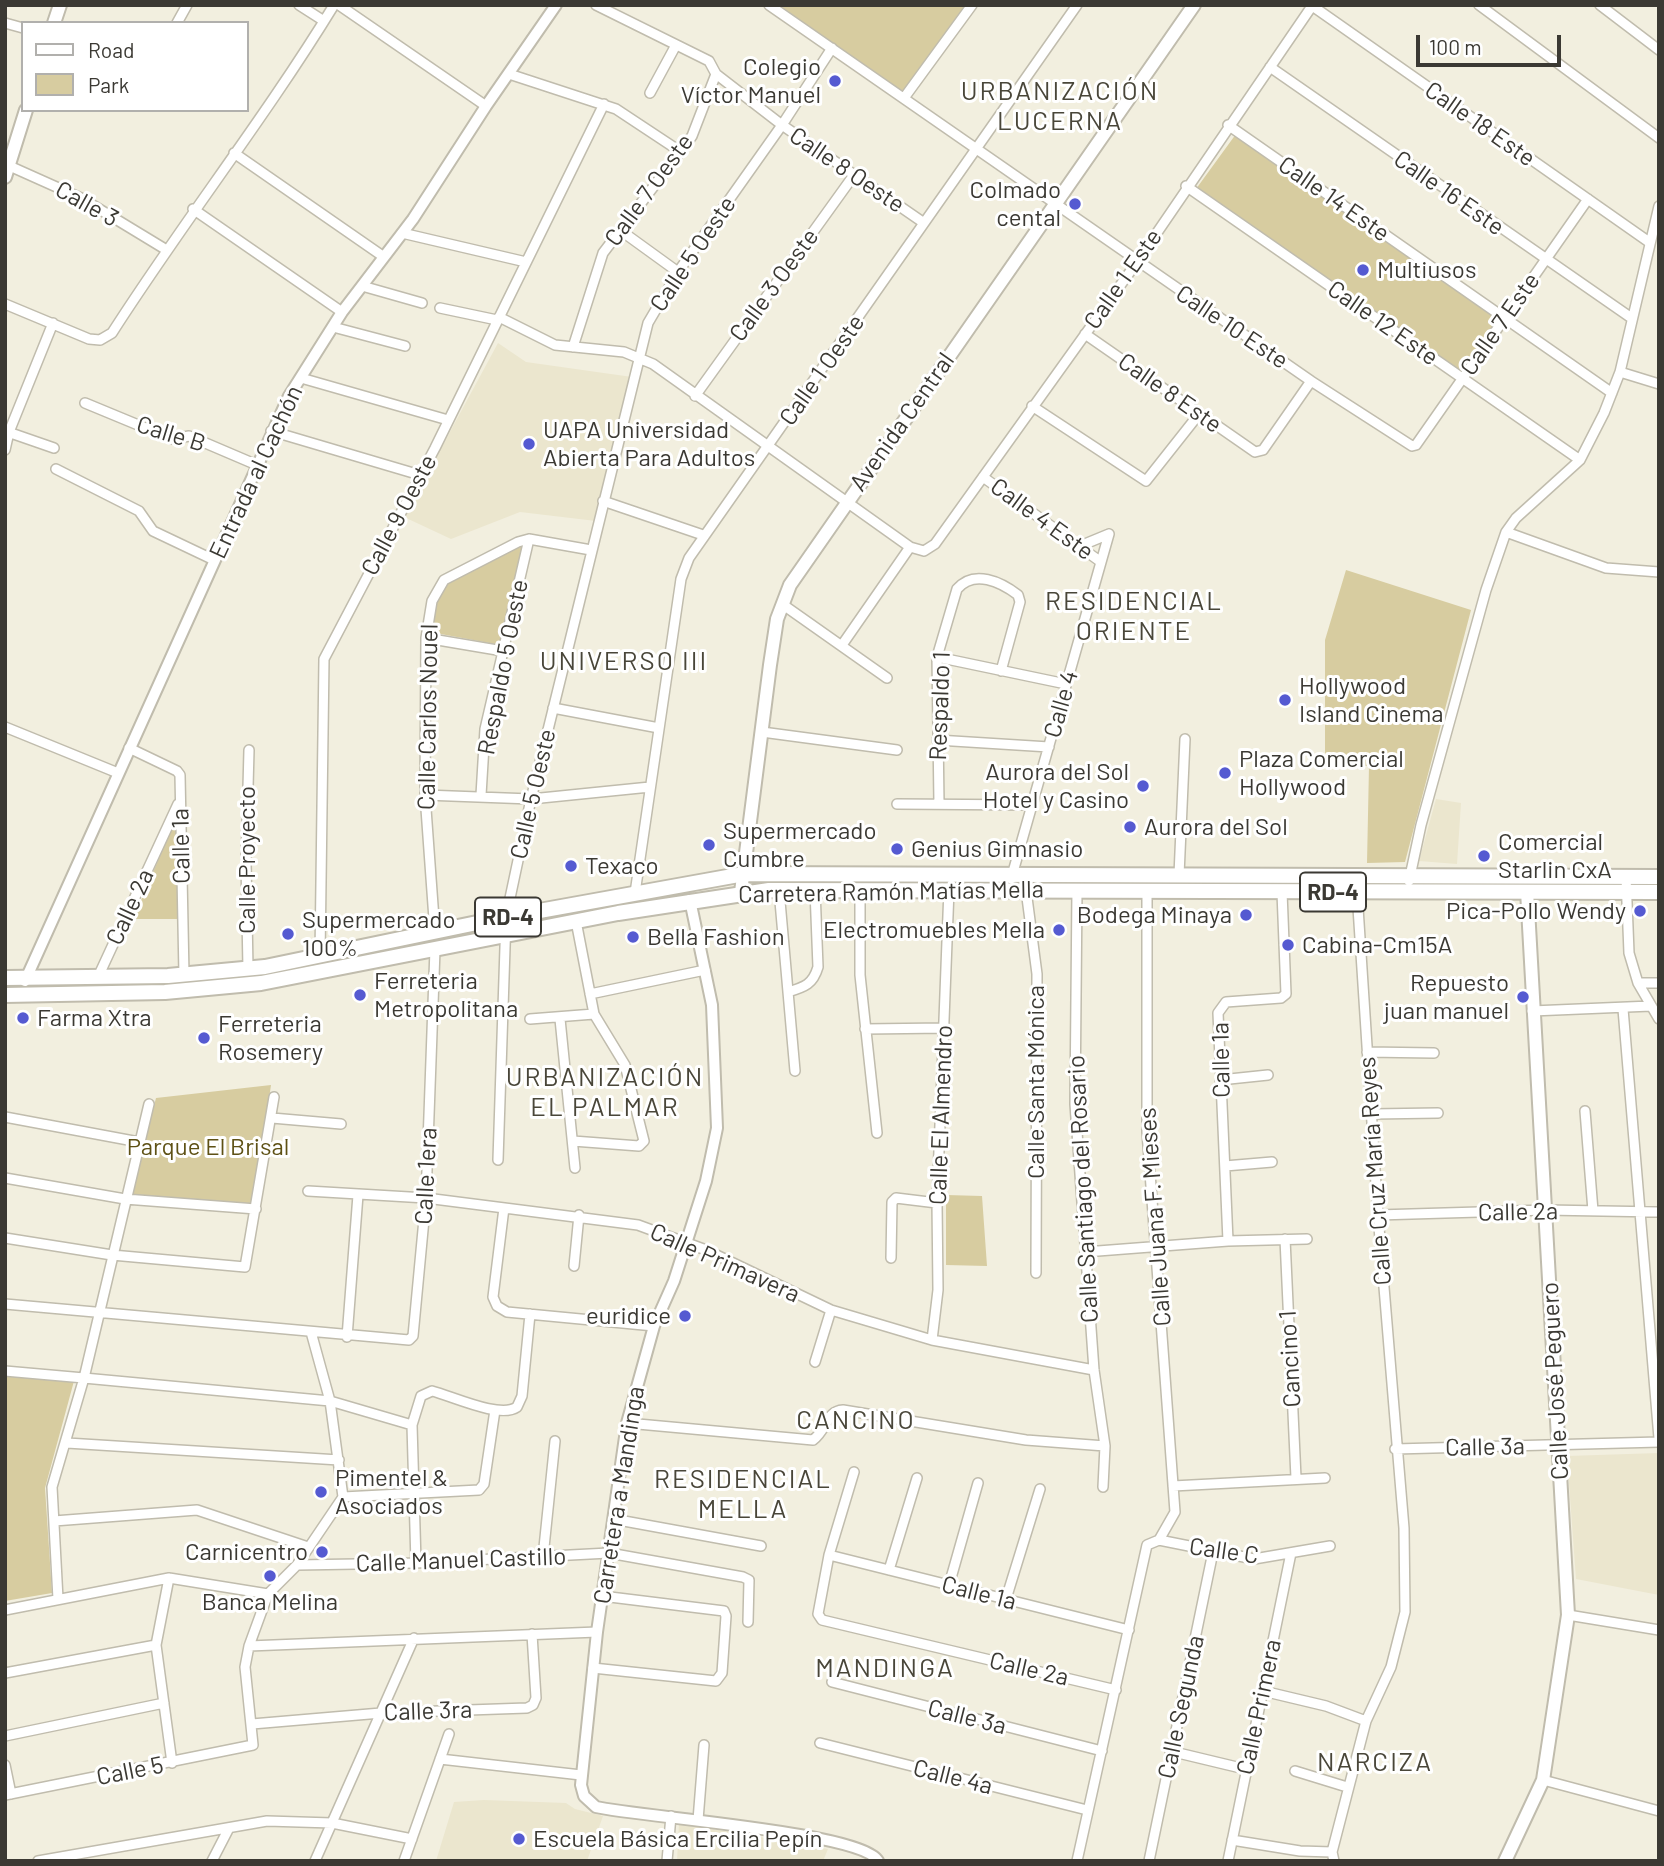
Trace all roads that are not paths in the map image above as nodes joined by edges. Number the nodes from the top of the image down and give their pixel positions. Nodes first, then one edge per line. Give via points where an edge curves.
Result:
1 (187, 5) edge
2 (299, 5) edge
3 (334, 5) edge
4 (339, 5) edge
5 (556, 5) edge
6 (596, 5) edge
7 (972, 5) edge
8 (1077, 5) edge
9 (1194, 5) edge
10 (1479, 5) edge
11 (1600, 5) edge
12 (771, 6) edge
13 (1312, 6) edge
14 (178, 21) edge
15 (324, 21) junction
16 (676, 45) junction
17 (832, 48) junction
18 (1659, 50) edge
19 (1270, 68) junction
20 (509, 74) junction
21 (716, 74) junction
22 (650, 93) dead end
23 (904, 98) junction
24 (604, 104) junction
25 (486, 106) junction
26 (25, 112) edge
27 (782, 125) junction
28 (1228, 125) junction
29 (1659, 138) edge
30 (975, 148) junction
31 (681, 152) junction
32 (234, 153) junction
33 (7, 168) edge
34 (854, 175) junction
35 (1186, 186) junction
36 (1588, 199) junction
37 (1055, 205) junction
38 (1659, 206) edge
39 (193, 209) junction
40 (924, 223) junction
41 (620, 230) junction
42 (402, 233) junction
43 (1649, 242) junction
44 (165, 249) junction
45 (384, 257) junction
46 (1545, 260) junction
47 (526, 262) junction
48 (1137, 262) junction
49 (678, 272) junction
50 (362, 286) junction
51 (422, 303) dead end
52 (5, 304) edge
53 (440, 308) dead end
54 (342, 312) junction
55 (1505, 317) junction
56 (1630, 317) junction
57 (498, 319) junction
58 (53, 323) junction
59 (333, 327) junction
60 (1085, 334) junction
61 (405, 346) dead end
62 (573, 347) junction
63 (639, 357) junction
64 (1620, 372) junction
65 (301, 378) junction
66 (1462, 378) junction
67 (1311, 381) junction
68 (1659, 384) edge
69 (1612, 393) junction
70 (695, 396) junction
71 (85, 403) dead end
72 (1032, 406) junction
73 (1199, 414) junction
74 (448, 420) junction
75 (271, 431) junction
76 (7, 432) edge
77 (1412, 446) joint
78 (54, 447) dead end
79 (768, 448) junction
80 (5, 450) edge
81 (1580, 460) junction
82 (257, 465) junction
83 (56, 469) dead end
84 (420, 475) junction
85 (983, 477) junction
86 (603, 500) junction
87 (846, 502) junction
88 (1506, 532) junction
89 (703, 535) junction
90 (529, 539) junction
91 (1080, 546) junction
92 (910, 547) junction
93 (592, 550) junction
94 (214, 560) junction
95 (1101, 562) junction
96 (1659, 572) edge
97 (782, 604) junction
98 (426, 638) junction
99 (842, 645) junction
100 (503, 651) junction
101 (937, 657) junction
102 (1001, 671) junction
103 (887, 678) dead end
104 (1066, 684) junction
105 (553, 708) junction
106 (5, 727) edge
107 (659, 728) junction
108 (762, 732) junction
109 (1185, 739) dead end
110 (937, 740) junction
111 (1049, 747) junction
112 (129, 748) junction
113 (249, 750) dead end
114 (897, 750) dead end
115 (118, 773) junction
116 (650, 787) junction
117 (425, 795) junction
118 (481, 795) junction
119 (180, 799) junction
120 (531, 799) junction
121 (897, 804) dead end
122 (939, 804) junction
123 (1032, 805) junction
124 (744, 874) junction
125 (1012, 874) junction
126 (1179, 874) junction
127 (1409, 875) junction
128 (1659, 877) edge
129 (1626, 884) junction
130 (949, 889) junction
131 (1008, 889) junction
132 (779, 890) junction
133 (815, 890) junction
134 (860, 890) junction
135 (1026, 890) junction
136 (1077, 890) junction
137 (1147, 890) junction
138 (1527, 891) junction
139 (741, 892) junction
140 (1282, 892) junction
141 (1357, 892) junction
142 (1410, 892) junction
143 (1659, 892) edge
144 (635, 893) junction
145 (690, 900) junction
146 (506, 917) junction
147 (576, 921) junction
148 (435, 933) junction
149 (505, 935) junction
150 (435, 949) junction
151 (320, 956) junction
152 (248, 970) junction
153 (705, 970) junction
154 (184, 975) junction
155 (98, 977) junction
156 (5, 978) edge
157 (26, 978) junction
158 (1638, 983) junction
159 (1659, 983) edge
160 (788, 992) junction
161 (590, 994) junction
162 (5, 995) edge
163 (24, 995) junction
164 (1651, 1006) junction
165 (1623, 1009) junction
166 (1532, 1011) junction
167 (594, 1014) junction
168 (560, 1018) junction
169 (530, 1019) dead end
170 (1659, 1019) edge
171 (944, 1028) junction
172 (865, 1029) junction
173 (1367, 1052) junction
174 (1434, 1053) dead end
175 (795, 1072) dead end
176 (1268, 1075) dead end
177 (1220, 1080) junction
178 (274, 1097) dead end
179 (149, 1104) dead end
180 (1585, 1111) dead end
181 (1373, 1114) junction
182 (1438, 1114) dead end
183 (5, 1117) edge
184 (272, 1118) junction
185 (341, 1124) dead end
186 (877, 1133) dead end
187 (573, 1141) junction
188 (139, 1142) junction
189 (498, 1160) dead end
190 (1272, 1162) dead end
191 (1225, 1166) junction
192 (575, 1168) dead end
193 (5, 1178) edge
194 (308, 1191) dead end
195 (358, 1195) junction
196 (426, 1198) junction
197 (125, 1199) junction
198 (937, 1203) junction
199 (504, 1208) junction
200 (256, 1209) junction
201 (1546, 1210) junction
202 (1593, 1211) junction
203 (1638, 1212) junction
204 (1659, 1212) edge
205 (579, 1215) junction
206 (1378, 1215) junction
207 (5, 1238) edge
208 (1285, 1239) junction
209 (1307, 1239) dead end
210 (1228, 1241) junction
211 (687, 1243) junction
212 (1156, 1246) junction
213 (1085, 1252) junction
214 (112, 1255) junction
215 (891, 1258) dead end
216 (574, 1266) dead end
217 (1036, 1273) dead end
218 (5, 1304) edge
219 (831, 1310) junction
220 (97, 1314) junction
221 (530, 1314) junction
222 (654, 1326) junction
223 (311, 1332) junction
224 (347, 1337) junction
225 (932, 1340) junction
226 (815, 1362) dead end
227 (1094, 1370) junction
228 (5, 1371) edge
229 (85, 1378) junction
230 (330, 1401) junction
231 (495, 1410) junction
232 (627, 1423) junction
233 (412, 1424) junction
234 (1659, 1440) edge
235 (555, 1441) dead end
236 (67, 1443) junction
237 (1559, 1445) junction
238 (1105, 1446) junction
239 (1395, 1449) junction
240 (339, 1460) junction
241 (854, 1472) dead end
242 (917, 1478) dead end
243 (1296, 1478) junction
244 (1325, 1478) dead end
245 (978, 1483) dead end
246 (1174, 1486) junction
247 (1103, 1487) dead end
248 (1040, 1489) dead end
249 (414, 1494) junction
250 (342, 1497) junction
251 (613, 1519) junction
252 (54, 1521) junction
253 (1159, 1540) junction
254 (761, 1546) dead end
255 (1330, 1546) dead end
256 (308, 1547) junction
257 (1213, 1552) junction
258 (609, 1553) junction
259 (1291, 1553) junction
260 (829, 1555) junction
261 (543, 1557) junction
262 (416, 1563) junction
263 (297, 1565) junction
264 (889, 1570) junction
265 (169, 1578) junction
266 (950, 1585) junction
267 (268, 1594) junction
268 (602, 1596) junction
269 (58, 1599) junction
270 (1006, 1599) junction
271 (5, 1611) edge
272 (1568, 1615) junction
273 (748, 1622) dead end
274 (1129, 1630) junction
275 (1659, 1630) edge
276 (597, 1632) junction
277 (532, 1634) junction
278 (414, 1638) junction
279 (156, 1645) junction
280 (249, 1646) junction
281 (593, 1668) junction
282 (5, 1673) edge
283 (832, 1682) dead end
284 (1116, 1690) junction
285 (1263, 1691) junction
286 (164, 1703) junction
287 (381, 1713) junction
288 (1366, 1721) junction
289 (251, 1724) junction
290 (449, 1734) dead end
291 (5, 1736) edge
292 (820, 1743) dead end
293 (704, 1745) dead end
294 (1102, 1751) junction
295 (1170, 1751) junction
296 (440, 1759) junction
297 (172, 1763) junction
298 (5, 1765) edge
299 (1245, 1769) junction
300 (1295, 1771) dead end
301 (580, 1775) junction
302 (1543, 1780) junction
303 (1347, 1787) junction
304 (8, 1795) edge
305 (1087, 1810) junction
306 (1659, 1811) edge
307 (671, 1816) junction
308 (698, 1820) junction
309 (332, 1823) junction
310 (228, 1830) junction
311 (412, 1839) junction
312 (1232, 1840) junction
313 (1300, 1856) edge
314 (1333, 1857) edge
315 (46, 1860) edge
316 (881, 1860) edge
317 (212, 1861) edge
318 (315, 1861) edge
319 (404, 1861) edge
320 (667, 1861) edge
321 (1077, 1861) edge
322 (1149, 1861) edge
323 (1228, 1861) edge
324 (1504, 1861) edge

1 - 14 street
2 - 15 street
3 - 15 street
4 - 25 street
5 - 20 street, Entrada al Cachón
6 - 16 street, Calle 8 Oeste
7 - 23 street
8 - 30 street, Calle 1 Oeste
9 - 37 main road, Avenida Central
10 - 29 street
11 - 18 street
12 - 17 street, Calle 10 Este
13 - 19 street, Calle 1 Este
13 - 36 street, Calle 18 Este
15 - 32 street
16 - 21 street, Calle 8 Oeste via 709,61
16 - 22 street
17 - 23 street, Calle 10 Este
17 - 27 street, Calle 5 Oeste
19 - 28 street, Calle 1 Este
19 - 46 street, Calle 16 Este
20 - 24 street
20 - 25 street, Entrada al Cachón
21 - 27 street, Calle 8 Oeste
21 - 31 street, Calle 7 Oeste
23 - 30 street, Calle 10 Este
24 - 31 street
24 - 47 street, Calle 9 Oeste
25 - 42 street, Entrada al Cachón
26 - 33 main road
27 - 34 street, Calle 8 Oeste
27 - 49 street, Calle 5 Oeste
28 - 35 street, Calle 1 Este
28 - 55 street, Calle 14 Este
30 - 37 street, Calle 10 Este
30 - 40 street, Calle 1 Oeste
31 - 41 street, Calle 7 Oeste
32 - 39 street
32 - 45 street
33 - 44 street, Calle 3 via 81,198
34 - 40 street, Calle 8 Oeste
34 - 70 street, Calle 3 Oeste
35 - 48 street, Calle 1 Este
35 - 66 street, Calle 12 Este
36 - 43 street, Calle 18 Este
36 - 46 street, Calle 7 Este
37 - 48 street, Calle 10 Este
37 - 87 main road, Avenida Central
38 - 43 street
39 - 44 street
39 - 54 street
40 - 79 street, Calle 1 Oeste
41 - 49 street
41 - 62 street, Calle 7 Oeste via 603,253
42 - 45 street, Entrada al Cachón
42 - 47 street
43 - 56 street
44 - 58 street via 112,333 100,340 89,339
45 - 50 street, Entrada al Cachón
46 - 55 street, Calle 7 Este
46 - 56 street, Calle 16 Este
47 - 57 street, Calle 9 Oeste
48 - 60 street, Calle 1 Este
48 - 67 street, Calle 10 Este
49 - 63 street, Calle 5 Oeste via 653,311
50 - 51 street
50 - 54 street, Entrada al Cachón
52 - 58 street
53 - 57 street
54 - 59 street, Entrada al Cachón
55 - 66 street, Calle 7 Este
55 - 69 street, Calle 14 Este
56 - 64 street
57 - 62 street via 555,345
57 - 74 street, Calle 9 Oeste
58 - 76 street
59 - 61 street
59 - 65 street, Entrada al Cachón
60 - 72 street, Calle 1 Este
60 - 73 street, Calle 8 Este
62 - 63 street
63 - 70 street
63 - 86 street, Calle 5 Oeste
64 - 68 street
64 - 69 street
65 - 74 street
65 - 75 street, Entrada al Cachón
66 - 77 street, Calle 7 Este
66 - 81 street, Calle 12 Este
67 - 73 street, Calle 8 Este via 1264,450 1255,452
67 - 77 street, Calle 10 Este
69 - 81 street
70 - 79 street
71 - 82 street, Calle B via 172,439 189,436
72 - 73 street via 1146,481
72 - 85 street, Calle 1 Este
74 - 84 street, Calle 9 Oeste
75 - 82 street, Entrada al Cachón
75 - 84 street
76 - 78 street
76 - 80 street
79 - 87 street
79 - 89 street, Calle 1 Oeste
81 - 88 street
82 - 94 street, Entrada al Cachón
83 - 94 street via 139,511 153,531
84 - 151 street, Calle 9 Oeste via 324,659
85 - 91 street, Calle 4 Este
85 - 92 street, Calle 1 Este via 930,548
86 - 89 street
86 - 93 street, Calle 5 Oeste
87 - 92 street
87 - 97 main road, Avenida Central via 798,570
88 - 96 street via 1606,568
88 - 127 street
89 - 107 street, Calle 1 Oeste via 681,579
90 - 93 street
90 - 98 street, Calle Carlos Nouel via 444,580 434,593
90 - 100 street, Respaldo 5 Oeste
91 - 95 street, Calle 4 Este
91 - 95 street, Calle 4 via 1110,534
92 - 99 street
93 - 105 street, Calle 5 Oeste
94 - 112 street, Entrada al Cachón
95 - 104 street, Calle 4
97 - 99 street
97 - 108 main road, Avenida Central
98 - 100 street
98 - 117 street, Calle Carlos Nouel
99 - 103 street
100 - 118 street, Respaldo 5 Oeste via 485,729
101 - 102 street
101 - 102 street, Respaldo 1 via 957,589 978,578 994,581 1018,595 1020,602
101 - 110 street, Respaldo 1
102 - 104 street
104 - 111 street, Calle 4
105 - 107 street
105 - 120 street, Calle 5 Oeste
106 - 115 street
107 - 116 street, Calle 1 Oeste
108 - 114 street
108 - 124 main road, Avenida Central
109 - 126 street
110 - 111 street
110 - 122 street, Respaldo 1
111 - 123 street, Calle 4
112 - 115 street, Entrada al Cachón
112 - 119 street, Calle 1a via 177,771
113 - 152 street, Calle Proyecto
115 - 157 street, Entrada al Cachón
116 - 120 street
116 - 144 street, Calle 1 Oeste
117 - 118 street
117 - 148 street, Calle Carlos Nouel
118 - 120 street
119 - 154 street, Calle 1a
119 - 155 street, Calle 2a
120 - 146 street, Calle 5 Oeste
121 - 122 street
122 - 123 street
123 - 125 street, Calle 4
124 - 125 main road, Carretera Ramón Matías Mella / RD-4
124 - 139 main road, Avenida Central
124 - 144 main road, Carretera Ramón Matías Mella / RD-4
125 - 126 main road, Carretera Ramón Matías Mella / RD-4
125 - 131 street, Calle 4
126 - 127 main road, Carretera Ramón Matías Mella / RD-4
127 - 129 main road, Carretera Ramón Matías Mella / RD-4
127 - 142 street
128 - 129 main road, Carretera Ramón Matías Mella / RD-4
129 - 138 main road, Carretera Ramón Matías Mella / RD-4
129 - 143 main road, Carretera Ramón Matías Mella / RD-4
129 - 158 street via 1629,953
130 - 131 main road, Carretera Ramón Matías Mella / RD-4
130 - 134 main road, Carretera Ramón Matías Mella / RD-4
130 - 171 street, Calle El Almendro
131 - 135 main road, Carretera Ramón Matías Mella / RD-4
132 - 133 main road, Carretera Ramón Matías Mella / RD-4
132 - 139 main road, Carretera Ramón Matías Mella / RD-4
132 - 160 street
133 - 134 main road, Carretera Ramón Matías Mella / RD-4
133 - 160 street via 818,967 806,987
134 - 172 street
135 - 136 main road, Carretera Ramón Matías Mella / RD-4
135 - 217 street, Calle Santa Mónica via 1037,974
136 - 137 main road, Carretera Ramón Matías Mella / RD-4
136 - 213 street, Calle Santiago del Rosario via 1075,1104
137 - 140 main road, Carretera Ramón Matías Mella / RD-4
137 - 212 street, Calle Juana F. Mieses via 1147,1119
138 - 142 main road, Carretera Ramón Matías Mella / RD-4
138 - 166 main road, Calle José Peguero
139 - 145 main road, Carretera Ramón Matías Mella / RD-4
140 - 141 main road, Carretera Ramón Matías Mella / RD-4
140 - 177 street, Calle 1a via 1286,994 1226,1002 1217,1024
141 - 142 main road, Carretera Ramón Matías Mella / RD-4
141 - 173 street, Calle Cruz María Reyes
144 - 146 main road, Carretera Ramón Matías Mella / RD-4
145 - 147 main road, Carretera Ramón Matías Mella / RD-4
145 - 153 street, Carretera a Mandinga
146 - 148 main road, Carretera Ramón Matías Mella / RD-4
146 - 149 street, Calle 5 Oeste
147 - 149 main road, Carretera Ramón Matías Mella / RD-4
147 - 161 street
148 - 151 main road, Carretera Ramón Matías Mella / RD-4
149 - 150 main road, Carretera Ramón Matías Mella / RD-4
149 - 189 street, Calle 5 Oeste
150 - 163 main road, Carretera Ramón Matías Mella / RD-4 via 217,988
150 - 196 street, Calle 1era
151 - 152 main road, Carretera Ramón Matías Mella / RD-4
152 - 154 main road, Carretera Ramón Matías Mella / RD-4
153 - 161 street
153 - 211 street, Carretera a Mandinga via 712,1005 717,1128
154 - 155 main road, Carretera Ramón Matías Mella / RD-4
155 - 157 main road, Carretera Ramón Matías Mella / RD-4
156 - 157 main road, Carretera Ramón Matías Mella / RD-4
157 - 163 street, Entrada al Cachón
158 - 159 street
158 - 164 street
160 - 175 street
161 - 167 street
162 - 163 main road, Carretera Ramón Matías Mella / RD-4
164 - 165 street
164 - 170 street
165 - 166 street
165 - 203 street
166 - 201 main road, Calle José Peguero
167 - 168 street
167 - 187 street via 625,1065 644,1141 639,1146
168 - 169 street
168 - 187 street
171 - 172 street
171 - 198 street, Calle El Almendro
172 - 186 street
173 - 174 street
173 - 181 street, Calle Cruz María Reyes
176 - 177 street
177 - 191 street, Calle 1a
178 - 184 street
179 - 188 street
180 - 202 street
181 - 182 street
181 - 206 street, Calle Cruz María Reyes
183 - 188 street
184 - 185 street
184 - 200 street
187 - 192 street
188 - 197 street
190 - 191 street
191 - 210 street, Calle 1a
193 - 197 street
194 - 195 street, Calle Primavera
195 - 196 street, Calle Primavera
195 - 224 street
196 - 199 street, Calle Primavera
196 - 224 street, Calle 1era via 413,1336 403,1340
197 - 200 street
197 - 214 street
198 - 215 street via 896,1198 892,1202
198 - 225 street, Calle El Almendro via 938,1290
199 - 205 street, Calle Primavera
199 - 221 street via 494,1301 502,1310
200 - 214 street via 245,1267
201 - 202 street, Calle 2a
201 - 206 street, Calle 2a
201 - 237 main road, Calle José Peguero
202 - 203 street, Calle 2a
203 - 204 street, Calle 2a
203 - 234 street
205 - 211 street, Calle Primavera via 638,1225
205 - 216 street
206 - 239 street, Calle Cruz María Reyes
207 - 214 street
208 - 209 street
208 - 210 street
208 - 243 street, Cancino 1
210 - 212 street
211 - 219 street, Calle Primavera
211 - 222 street, Carretera a Mandinga
212 - 213 street
212 - 246 street, Calle Juana F. Mieses
213 - 227 street, Calle Santiago del Rosario
214 - 220 street
218 - 220 street
219 - 225 street, Calle Primavera
219 - 226 street
220 - 223 street
220 - 229 street
221 - 222 street
221 - 231 street via 521,1402 513,1410
222 - 232 street, Carretera a Mandinga
223 - 224 street
223 - 230 street
225 - 227 street, Calle Primavera
227 - 238 street, Calle Santiago del Rosario
228 - 229 street
229 - 230 street
229 - 236 street
230 - 233 street
230 - 240 street
231 - 233 street via 428,1391 421,1396
231 - 249 street via 484,1484 479,1490
232 - 238 street via 813,1440 835,1410 844,1410 1026,1440
232 - 251 street, Carretera a Mandinga
233 - 249 street
234 - 237 street, Calle 3a
235 - 261 street
236 - 240 street
236 - 252 street via 52,1487
237 - 239 street, Calle 3a
237 - 272 main road, Calle José Peguero
238 - 247 street, Calle Santiago del Rosario
239 - 288 street, Calle Cruz María Reyes via 1404,1528 1405,1612 1391,1667
240 - 250 street
241 - 260 street
242 - 264 street
243 - 244 street
243 - 246 street
245 - 266 street
246 - 253 street, Calle Juana F. Mieses via 1175,1512
248 - 270 street
249 - 250 street
249 - 262 street
250 - 256 street
251 - 254 street
251 - 258 street, Carretera a Mandinga
252 - 256 street via 197,1510
252 - 269 street
253 - 257 street, Calle C
253 - 274 street via 1144,1550
255 - 259 street, Calle C
256 - 263 street
257 - 259 street, Calle C via 1254,1559
257 - 295 street, Calle Segunda
258 - 261 street, Calle Manuel Castillo
258 - 268 street, Carretera a Mandinga
258 - 273 street, Calle Manuel Castillo via 743,1577 749,1580
259 - 285 street, Calle Primera
260 - 264 street, Calle 1a
260 - 284 street, Calle 2a via 820,1617
261 - 262 street, Calle Manuel Castillo
262 - 263 street, Calle Manuel Castillo
263 - 267 street
264 - 266 street, Calle 1a
265 - 267 street
265 - 269 street
265 - 279 street
266 - 270 street, Calle 1a
267 - 280 street
268 - 276 street, Carretera a Mandinga
268 - 281 street via 724,1611 722,1673 716,1681
269 - 271 street
270 - 274 street, Calle 1a
272 - 275 street
272 - 302 main road, Calle José Peguero
274 - 284 street
276 - 277 street
276 - 281 street, Carretera a Mandinga
277 - 278 street
277 - 287 street, Calle 3ra via 533,1705
278 - 280 street
278 - 287 street
279 - 282 street
279 - 286 street
280 - 289 street via 245,1667
281 - 301 street, Carretera a Mandinga
283 - 294 street, Calle 3a
284 - 294 street
285 - 288 street
285 - 299 street, Calle Primera
286 - 291 street
286 - 297 street
287 - 289 street, Calle 3ra
287 - 309 street
288 - 303 street, Calle Cruz María Reyes
289 - 297 street, Calle 5 via 253,1745
290 - 296 street
292 - 305 street, Calle 4a
293 - 308 street
294 - 305 street
295 - 299 street
295 - 322 street, Calle Segunda
296 - 301 street
296 - 311 street
297 - 304 street, Calle 5
298 - 304 street
299 - 312 street, Calle Primera
300 - 303 street
301 - 307 street via 584,1796 596,1807
302 - 306 street
302 - 324 main road, Calle José Peguero
303 - 314 street, Calle Cruz María Reyes
305 - 321 street
307 - 308 street
307 - 320 street
308 - 316 street via 836,1843
309 - 310 street via 267,1821
309 - 311 street
309 - 318 street
310 - 315 street
310 - 317 street
311 - 319 street
312 - 313 street
312 - 323 street, Calle Primera
313 - 314 street

